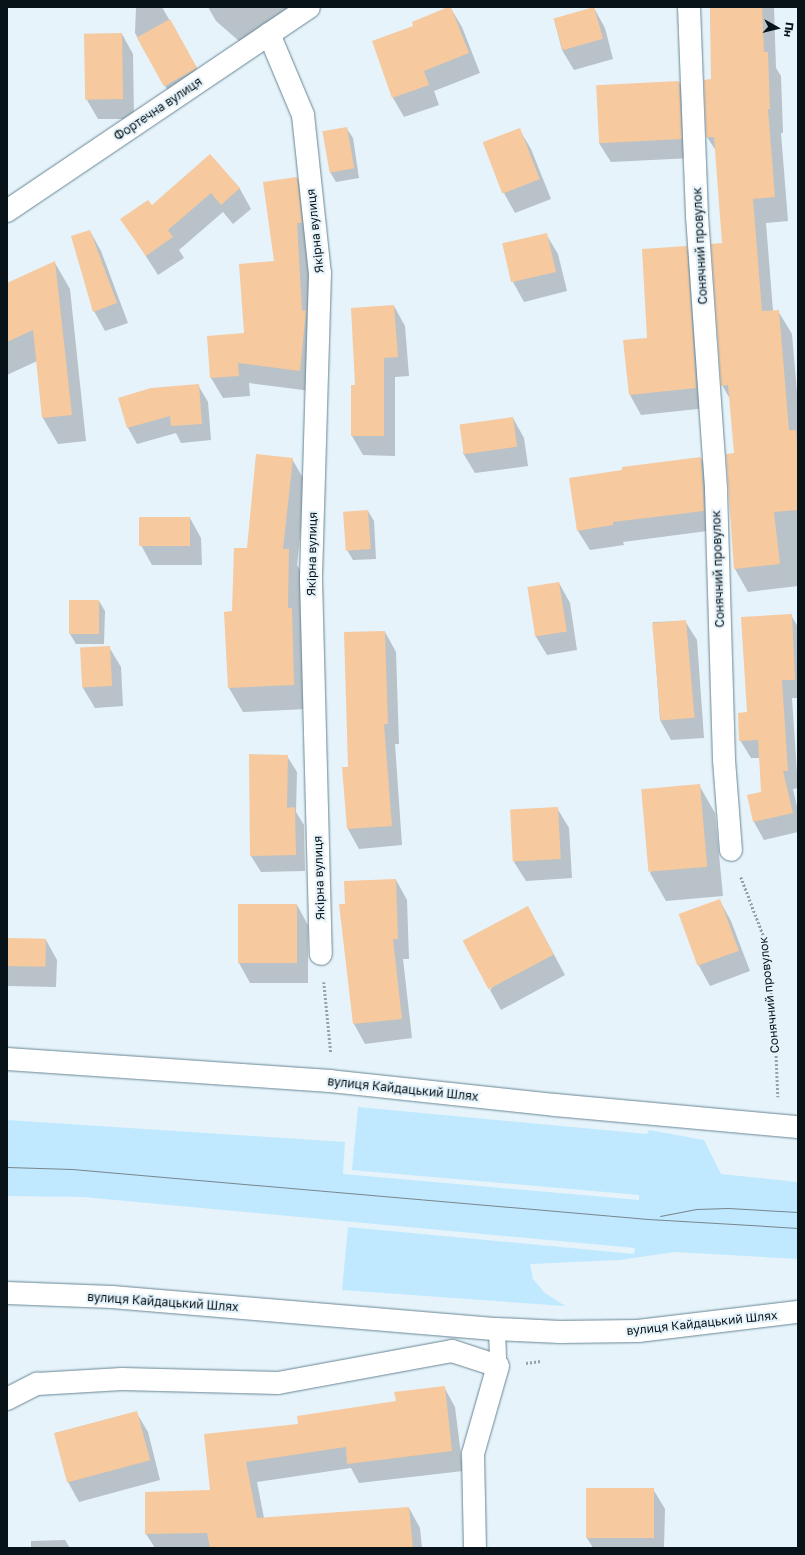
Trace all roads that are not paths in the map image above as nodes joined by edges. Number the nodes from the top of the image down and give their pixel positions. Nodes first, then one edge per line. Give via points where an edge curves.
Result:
1 (309, 7) edge
2 (689, 7) edge
3 (269, 34) junction
4 (7, 211) edge
5 (731, 850) road end
6 (321, 954) road end
7 (7, 1059) edge
8 (788, 1126) edge
9 (7, 1293) edge
10 (798, 1312) edge
11 (497, 1329) junction
12 (498, 1366) junction
13 (7, 1399) edge
14 (475, 1548) edge

1 - 3 main road, Фортечна вулиця
2 - 5 main road, Сонячний провулок via 697,216 716,490 724,760
3 - 4 main road, Фортечна вулиця
3 - 6 main road, Якірна вулиця via 303,115 320,273 311,580
7 - 8 main road, вулиця Кайдацький Шлях via 330,1081
9 - 11 main road, вулиця Кайдацький Шлях via 112,1297
10 - 11 main road, вулиця Кайдацький Шлях via 638,1331
11 - 12 lane
12 - 13 main road via 452,1351 278,1383 122,1379 37,1384
12 - 14 main road via 473,1454

